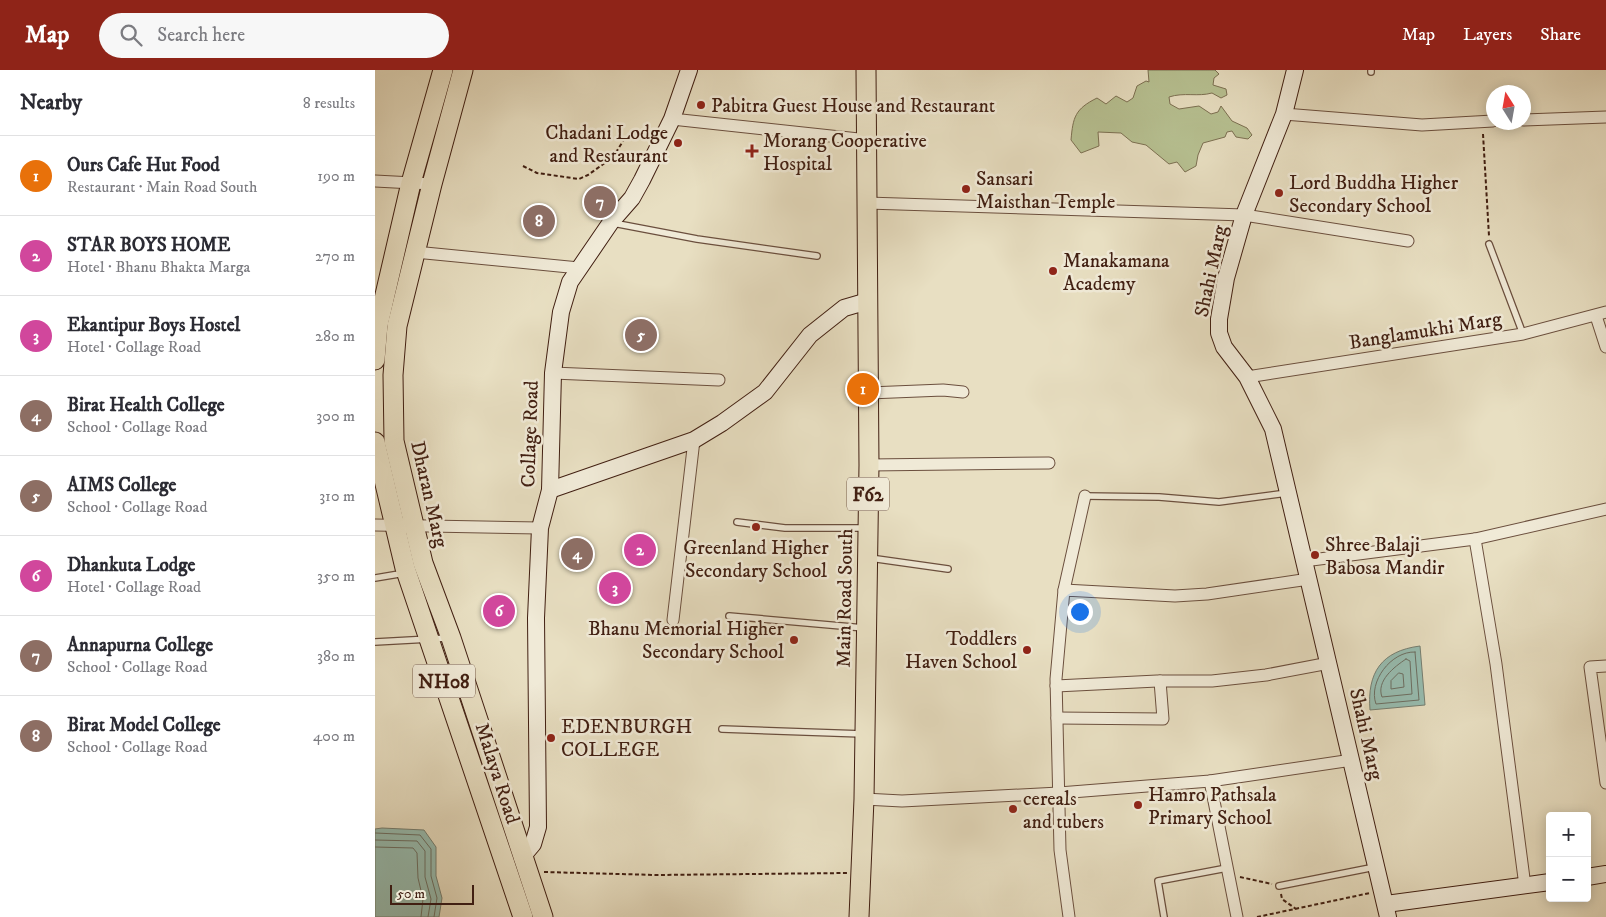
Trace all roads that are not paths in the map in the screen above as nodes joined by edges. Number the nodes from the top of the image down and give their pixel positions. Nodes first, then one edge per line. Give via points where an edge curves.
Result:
1 (443, 70) edge
2 (463, 70) edge
3 (689, 70) edge
4 (866, 70) edge
5 (1295, 70) edge
6 (1284, 114) junction
7 (1606, 117) edge
8 (672, 119) junction
9 (1531, 120) edge
10 (1486, 121) edge
11 (868, 140) junction
12 (375, 181) edge
13 (411, 183) junction
14 (432, 184) junction
15 (867, 203) junction
16 (1244, 215) junction
17 (611, 222) junction
18 (1408, 241) dead end
19 (1489, 244) road end
20 (415, 252) junction
21 (817, 256) dead end
22 (579, 268) junction
23 (868, 301) junction
24 (1601, 314) edge
25 (1523, 334) junction
26 (1606, 347) edge
27 (375, 360) edge
28 (553, 373) junction
29 (1247, 377) junction
30 (719, 380) dead end
31 (963, 392) dead end
32 (869, 393) junction
33 (694, 440) junction
34 (375, 442) edge
35 (1049, 464) dead end
36 (869, 465) junction
37 (550, 490) junction
38 (1288, 493) junction
39 (1085, 496) joint
40 (1606, 509) edge
41 (737, 522) dead end
42 (395, 524) junction
43 (415, 524) junction
44 (375, 525) edge
45 (540, 528) junction
46 (868, 528) junction
47 (1475, 539) junction
48 (867, 557) junction
49 (1304, 561) junction
50 (947, 569) dead end
51 (406, 572) junction
52 (375, 578) edge
53 (1309, 579) junction
54 (1064, 590) junction
55 (729, 616) dead end
56 (673, 620) dead end
57 (866, 628) junction
58 (451, 638) junction
59 (430, 639) junction
60 (375, 642) edge
61 (1329, 663) junction
62 (1606, 666) edge
63 (1161, 681) junction
64 (1056, 686) junction
65 (1057, 718) junction
66 (723, 729) dead end
67 (864, 734) junction
68 (1352, 760) junction
69 (1210, 781) junction
70 (1606, 783) edge
71 (1059, 793) junction
72 (864, 799) junction
73 (525, 865) junction
74 (1377, 867) junction
75 (1228, 871) junction
76 (1606, 874) edge
77 (1591, 876) edge
78 (1546, 883) edge
79 (1279, 886) road end
80 (1525, 886) junction
81 (1385, 904) edge
82 (523, 917) edge
83 (543, 917) edge
84 (859, 917) edge
85 (1069, 917) edge
86 (1163, 917) edge
87 (1237, 917) edge

1 - 13 main road
2 - 14 main road, Dharan Marg / NH08
3 - 8 street, Collage Road
4 - 11 main road, Main Road South / F62
5 - 6 street, Shahi Marg
6 - 10 street via 1422,124
6 - 16 street, Shahi Marg
7 - 9 street
8 - 11 street
8 - 17 street, Collage Road via 632,198
11 - 15 main road, Main Road South / F62
12 - 13 street
13 - 14 street
13 - 27 main road via 378,325
14 - 20 main road, Dharan Marg / NH08
15 - 16 street
15 - 23 main road, Main Road South / F62
16 - 18 street
16 - 29 street, Shahi Marg via 1226,278 1219,333 1224,347
17 - 21 lane via 697,239
17 - 22 street, Collage Road
19 - 25 lane
20 - 22 street
20 - 43 main road, Dharan Marg / NH08 via 397,326 393,375 394,441
22 - 28 street, Collage Road via 570,282 561,312
23 - 32 main road, Main Road South / F62
23 - 33 street via 844,308 810,335 765,392
24 - 25 street, Banglamukhi Marg
24 - 26 street
25 - 29 street, Banglamukhi Marg
28 - 30 street
28 - 37 street, Collage Road
29 - 38 street, Shahi Marg via 1273,429
31 - 32 street
32 - 36 main road, Main Road South / F62
33 - 37 street
33 - 56 street
34 - 42 main road, Malaya Road / NH08
35 - 36 street
36 - 46 main road, Main Road South / F62
37 - 45 street, Collage Road
38 - 39 lane via 1219,502
38 - 49 street, Shahi Marg
39 - 54 street
40 - 47 street
41 - 46 lane via 785,528
42 - 43 street
42 - 44 street
42 - 51 main road, Malaya Road / NH08
43 - 45 street
43 - 58 main road, Dharan Marg / NH08 via 423,563
45 - 73 street, Collage Road via 536,618 539,828
46 - 48 main road, Main Road South / F62
47 - 49 street
47 - 80 street via 1496,664
48 - 50 lane
48 - 57 main road, Main Road South / F62
49 - 53 street, Shahi Marg
51 - 52 lane
51 - 59 main road, Malaya Road / NH08
53 - 54 street via 1191,595
53 - 61 street, Shahi Marg
54 - 64 street
55 - 57 lane
57 - 67 main road, Main Road South / F62
58 - 59 lane
58 - 73 main road, Dharan Marg / NH08
59 - 60 lane
59 - 82 main road, Malaya Road / NH08
61 - 63 street via 1212,681
61 - 68 street, Shahi Marg
62 - 70 street via 1590,668
63 - 64 street
63 - 65 street via 1163,719
64 - 65 street
65 - 71 street
66 - 67 lane
67 - 72 main road, Main Road South / F62
68 - 69 street
68 - 74 street, Shahi Marg
69 - 71 street
69 - 75 street
71 - 72 street via 902,801
71 - 85 street via 1060,850
72 - 84 main road, Main Road South / F62
73 - 83 main road, Dharan Marg / NH08
74 - 79 lane
74 - 81 street, Shahi Marg
75 - 86 lane via 1158,881
75 - 87 street
76 - 77 street
78 - 80 street
80 - 81 street

